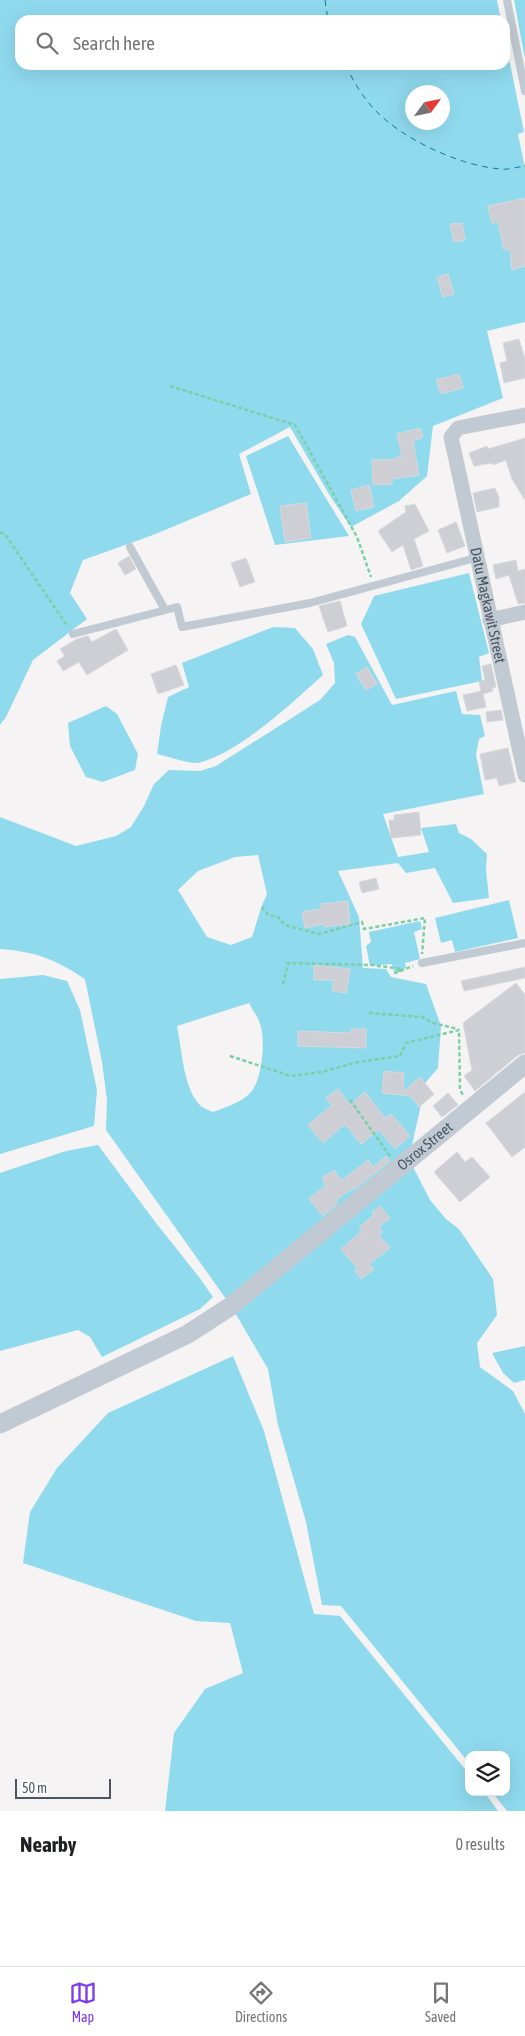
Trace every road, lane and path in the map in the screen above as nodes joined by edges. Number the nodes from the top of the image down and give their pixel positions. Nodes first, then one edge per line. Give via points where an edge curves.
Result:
1 (506, 0) edge
2 (509, 15) edge
3 (510, 19) edge
4 (525, 91) edge
5 (170, 386) dead end
6 (525, 415) edge
7 (0, 533) edge
8 (130, 547) dead end
9 (479, 557) junction
10 (374, 585) junction
11 (165, 610) junction
12 (525, 612) edge
13 (490, 620) junction
14 (73, 634) joint
15 (525, 775) edge
16 (262, 906) dead end
17 (525, 943) edge
18 (422, 962) junction
19 (283, 984) dead end
20 (369, 1013) dead end
21 (459, 1030) junction
22 (230, 1056) dead end
23 (525, 1064) edge
24 (350, 1100) dead end
25 (470, 1107) junction
26 (399, 1167) junction
27 (0, 1424) edge

1 - 2 lane
3 - 4 lane
5 - 10 path via 295,424 357,537
6 - 9 street, Datu Magkawit Street via 458,428 451,437
7 - 14 path via 4,534
8 - 11 lane
9 - 10 lane
9 - 13 street, Datu Magkawit Street
10 - 11 lane via 310,603 182,627 177,607
11 - 14 lane
12 - 13 street
13 - 15 street, Datu Magkawit Street
16 - 18 path via 270,916 276,916 285,924 318,934 362,922 364,929 425,918
17 - 18 lane
18 - 19 path via 395,973 402,969 288,963
20 - 21 path via 422,1017 433,1024
21 - 22 path via 406,1043 400,1056 291,1076
21 - 25 path via 460,1090
23 - 25 street, Osrox Street
24 - 26 path
25 - 26 street, Osrox Street
26 - 27 street, Osrox Street via 232,1306 188,1334

